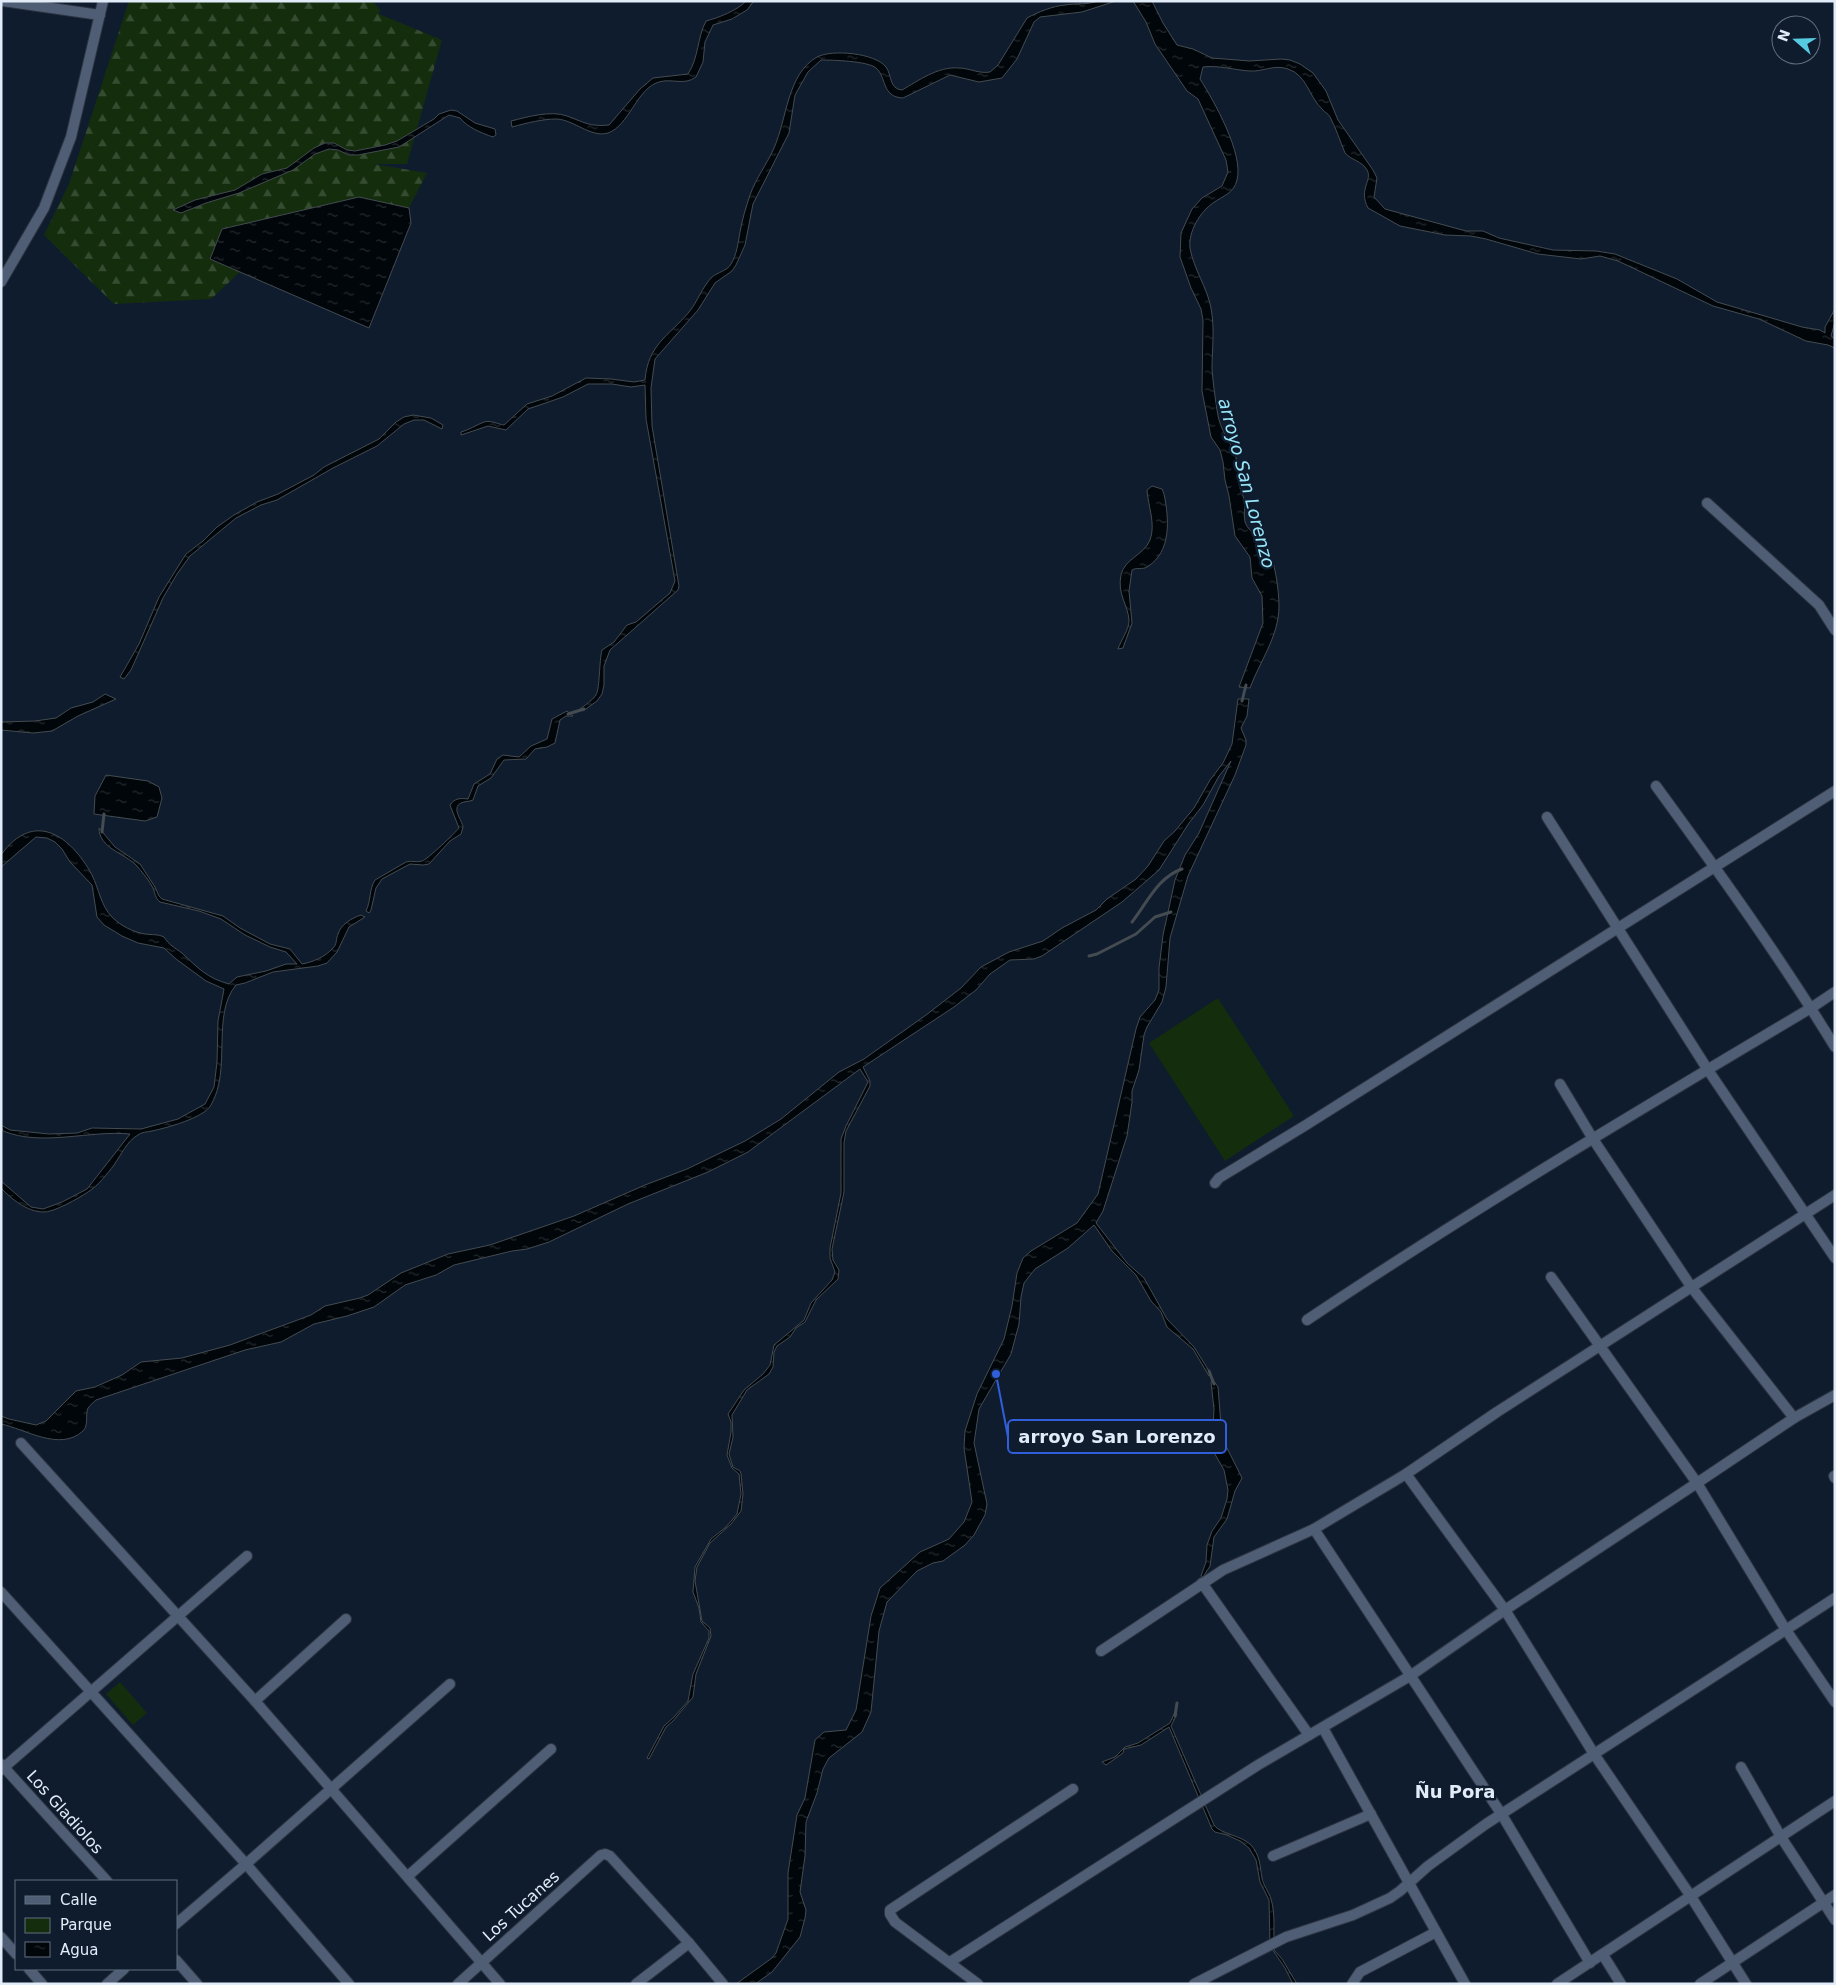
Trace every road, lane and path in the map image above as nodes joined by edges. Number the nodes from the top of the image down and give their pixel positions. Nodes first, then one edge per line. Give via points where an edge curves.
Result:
1 (3, 1) edge
2 (103, 1) edge
3 (100, 15) junction
4 (1, 282) edge
5 (1707, 503) dead end
6 (1835, 630) edge
7 (1656, 786) dead end
8 (1835, 791) edge
9 (1547, 817) dead end
10 (1714, 866) junction
11 (1617, 928) junction
12 (1835, 992) edge
13 (1811, 1008) junction
14 (1835, 1047) edge
15 (1708, 1070) junction
16 (1560, 1084) dead end
17 (1593, 1139) junction
18 (1215, 1183) dead end
19 (1835, 1194) edge
20 (1806, 1214) junction
21 (1835, 1258) edge
22 (1551, 1277) dead end
23 (1692, 1288) junction
24 (1307, 1320) dead end
25 (1599, 1347) junction
26 (1835, 1395) edge
27 (1794, 1418) junction
28 (21, 1443) dead end
29 (1406, 1474) junction
30 (1697, 1482) junction
31 (1314, 1529) junction
32 (247, 1556) dead end
33 (1202, 1583) junction
34 (1, 1592) edge
35 (1835, 1598) edge
36 (1505, 1610) junction
37 (179, 1616) junction
38 (346, 1619) dead end
39 (1786, 1630) junction
40 (1101, 1652) dead end
41 (1410, 1676) junction
42 (450, 1684) dead end
43 (90, 1693) junction
44 (255, 1701) junction
45 (1835, 1702) edge
46 (1323, 1728) junction
47 (1308, 1735) junction
48 (551, 1749) dead end
49 (1594, 1754) junction
50 (2, 1767) edge
51 (1741, 1767) dead end
52 (1073, 1789) dead end
53 (330, 1790) junction
54 (1835, 1802) edge
55 (1371, 1814) junction
56 (1502, 1815) junction
57 (1781, 1836) junction
58 (1273, 1856) dead end
59 (246, 1864) junction
60 (408, 1876) junction
61 (105, 1880) edge
62 (1409, 1884) junction
63 (1690, 1895) junction
64 (1835, 1895) edge
65 (1823, 1902) junction
66 (1835, 1920) edge
67 (178, 1922) edge
68 (1436, 1932) junction
69 (1, 1937) edge
70 (689, 1942) junction
71 (15, 1953) edge
72 (1603, 1955) junction
73 (178, 1962) edge
74 (482, 1962) junction
75 (950, 1962) junction
76 (1590, 1963) junction
77 (1732, 1963) junction
78 (30, 1970) edge
79 (123, 1970) edge
80 (42, 1984) edge
81 (107, 1984) edge
82 (197, 1984) edge
83 (349, 1984) edge
84 (458, 1984) edge
85 (500, 1984) edge
86 (636, 1984) edge
87 (722, 1984) edge
88 (978, 1984) edge
89 (1194, 1984) edge
90 (1352, 1984) edge
91 (1464, 1984) edge
92 (1557, 1984) edge
93 (1622, 1984) edge
94 (1700, 1984) edge
95 (1746, 1984) edge

1 - 3 street
2 - 3 street
3 - 4 street via 71,137 44,208
5 - 6 street via 1820,605
7 - 10 street
8 - 10 street
9 - 11 street
10 - 11 street
10 - 13 street
11 - 15 street
11 - 18 street
12 - 13 street
13 - 14 street
13 - 15 street
15 - 17 street
15 - 20 street
16 - 17 street
17 - 23 street
17 - 24 street via 1403,1256
19 - 20 street
20 - 21 street
20 - 23 street
22 - 25 street
23 - 25 street
23 - 27 street
25 - 29 street
25 - 30 street
26 - 27 street
27 - 30 street
28 - 37 street
29 - 31 street
29 - 36 street
30 - 36 street
30 - 39 street
31 - 33 street via 1223,1570
31 - 41 street
32 - 37 street
33 - 40 street
33 - 47 street
34 - 43 street
35 - 39 street
36 - 41 street
36 - 49 street
37 - 43 street
37 - 44 street
38 - 44 street
39 - 45 street
39 - 49 street
41 - 46 street
41 - 56 street
42 - 53 street
43 - 50 street
43 - 59 street
44 - 53 street
46 - 47 street
46 - 55 street
47 - 75 street
48 - 60 street
49 - 56 street
49 - 63 street
50 - 61 street, Los Gladiolos
51 - 57 street
52 - 75 street via 890,1910 894,1922
53 - 59 street
53 - 60 street
54 - 57 street
55 - 58 street
55 - 62 street
56 - 62 street via 1428,1866
56 - 76 street
57 - 63 street
57 - 65 street
59 - 67 street
59 - 83 street
60 - 74 street
62 - 68 street
62 - 89 street via 1390,1898 1286,1937
63 - 72 street
63 - 77 street
64 - 65 street
65 - 66 street
65 - 77 street
68 - 90 street via 1360,1972
68 - 91 street
69 - 71 street
70 - 74 street, Los Tucanes via 605,1854
70 - 86 street
70 - 87 street
72 - 76 street
72 - 93 street
73 - 82 street
74 - 84 street, Los Tucanes
74 - 85 street
75 - 88 street
76 - 92 street
77 - 94 street
77 - 95 street
78 - 80 street
79 - 81 street

